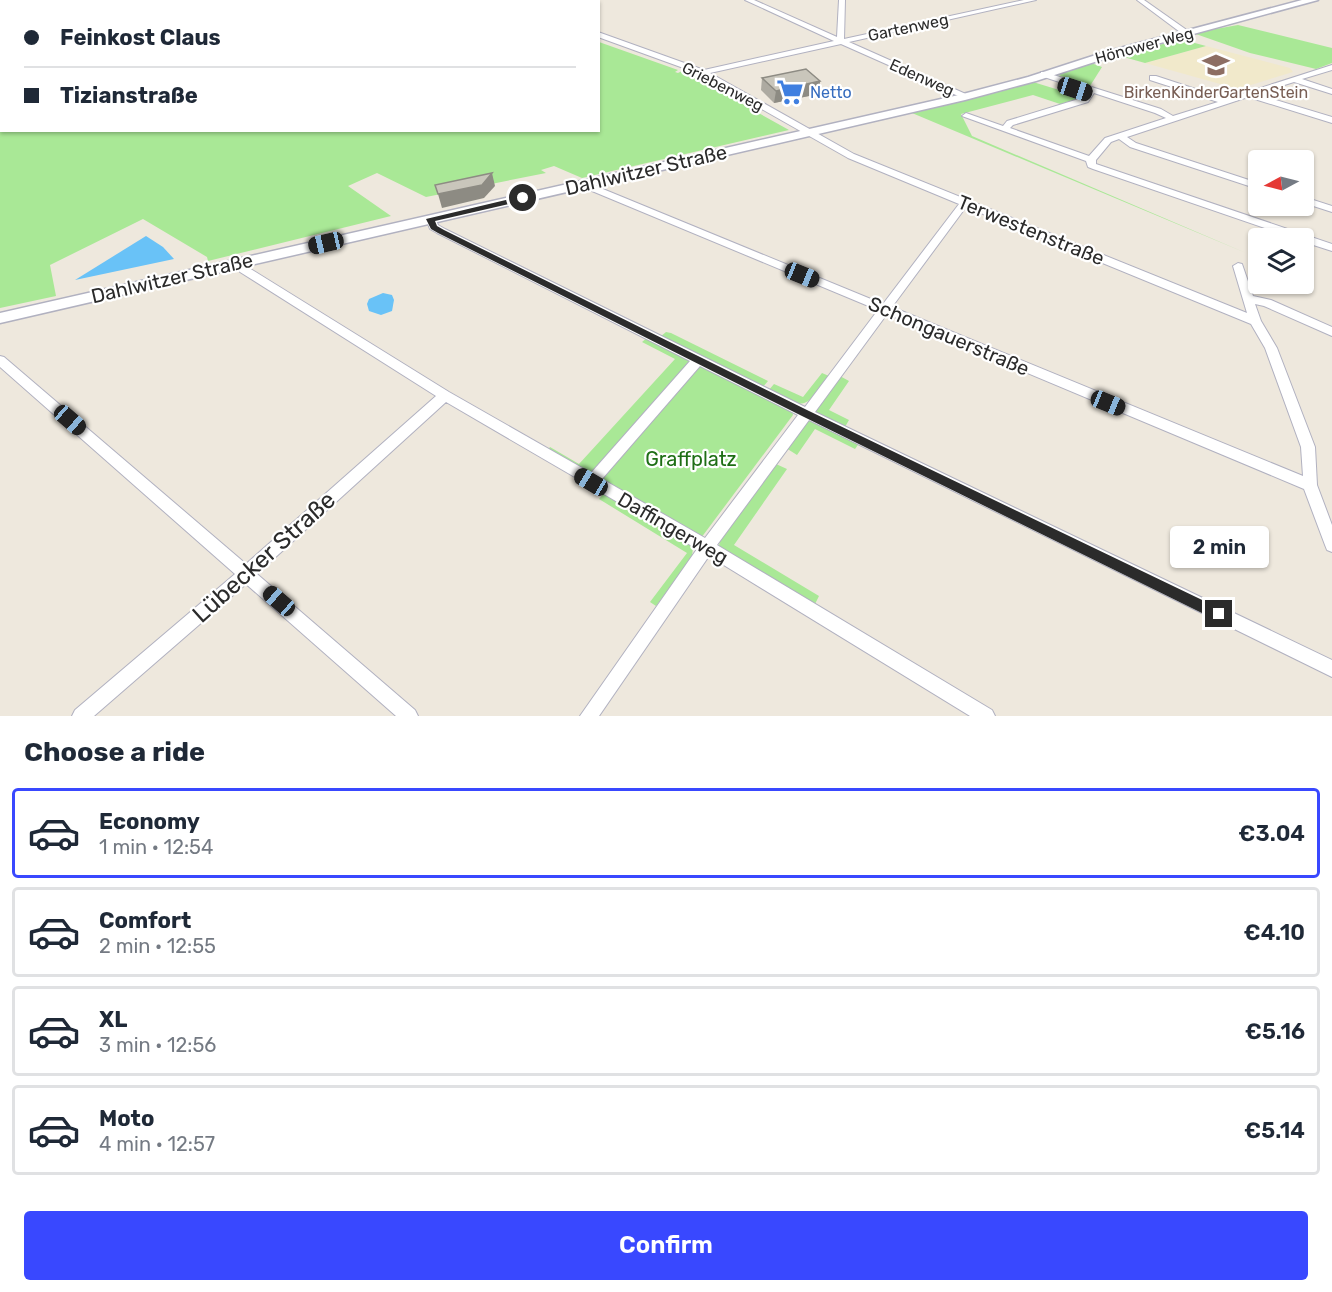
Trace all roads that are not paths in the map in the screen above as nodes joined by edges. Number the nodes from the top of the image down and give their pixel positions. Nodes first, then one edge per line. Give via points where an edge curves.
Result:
1 (748, 0) edge
2 (842, 0) edge
3 (986, 0) edge
4 (1033, 0) edge
5 (1140, 0) edge
6 (1309, 0) edge
7 (993, 8) junction
8 (1187, 33) junction
9 (600, 35) edge
10 (840, 41) junction
11 (1332, 67) edge
12 (703, 72) junction
13 (1041, 75) junction
14 (1153, 78) dead end
15 (1293, 79) junction
16 (1332, 92) edge
17 (1091, 94) junction
18 (1246, 94) junction
19 (965, 97) junction
20 (1224, 100) junction
21 (905, 110) joint
22 (966, 116) dead end
23 (1168, 119) junction
24 (1332, 120) edge
25 (1004, 129) junction
26 (810, 132) junction
27 (1120, 136) junction
28 (1091, 160) junction
29 (590, 183) junction
30 (1248, 183) edge
31 (964, 203) junction
32 (1314, 204) edge
33 (1332, 210) edge
34 (430, 219) junction
35 (1332, 248) edge
36 (243, 262) junction
37 (1238, 266) dead end
38 (1250, 299) junction
39 (885, 309) junction
40 (0, 318) edge
41 (1255, 321) junction
42 (1332, 332) edge
43 (0, 360) edge
44 (698, 360) junction
45 (445, 395) junction
46 (806, 413) junction
47 (591, 482) junction
48 (1310, 485) junction
49 (1332, 545) edge
50 (707, 547) junction
51 (246, 572) junction
52 (1332, 669) edge
53 (81, 716) edge
54 (409, 716) edge
55 (589, 716) edge
56 (986, 716) edge

1 - 10 street, Edenweg
2 - 10 street
3 - 7 street
4 - 7 street, Gartenweg
5 - 8 street
6 - 8 main road, Hönower Weg
7 - 10 street, Gartenweg
8 - 13 main road, Hönower Weg
9 - 12 street, Griebenweg
10 - 12 street, Gartenweg
10 - 19 street, Edenweg
11 - 15 street
12 - 26 street, Griebenweg
13 - 17 street
13 - 19 main road, Hönower Weg
13 - 23 street via 1158,111
14 - 20 street
15 - 16 street
15 - 18 street
17 - 23 street
17 - 25 street via 1085,100 1010,123
18 - 20 street
18 - 24 street
19 - 21 main road, Hönower Weg
20 - 23 street
21 - 26 main road, Dahlwitzer Straße
22 - 25 street
23 - 27 street
25 - 28 street
26 - 29 main road, Dahlwitzer Straße
26 - 31 street, Terwestenstraße via 851,156
27 - 28 street via 1108,140
27 - 30 street via 1132,145
28 - 35 street via 1096,167
29 - 34 main road, Dahlwitzer Straße
29 - 39 street, Schongauerstraße via 595,189
31 - 39 street
31 - 41 street, Terwestenstraße
32 - 33 street
34 - 36 main road, Dahlwitzer Straße
34 - 44 street via 441,231
36 - 40 main road, Dahlwitzer Straße
36 - 45 street, Daffingerweg via 244,270
37 - 38 street
38 - 41 street
38 - 42 street via 1268,303
39 - 46 street
39 - 48 street, Schongauerstraße
41 - 48 street via 1271,348 1308,447
43 - 51 street
44 - 46 street
44 - 47 street
45 - 47 street, Daffingerweg
45 - 51 street, Lübecker Straße
46 - 50 street
46 - 52 street
47 - 50 street, Daffingerweg
48 - 49 street
50 - 55 street
50 - 56 street, Daffingerweg
51 - 53 street, Lübecker Straße
51 - 54 street

